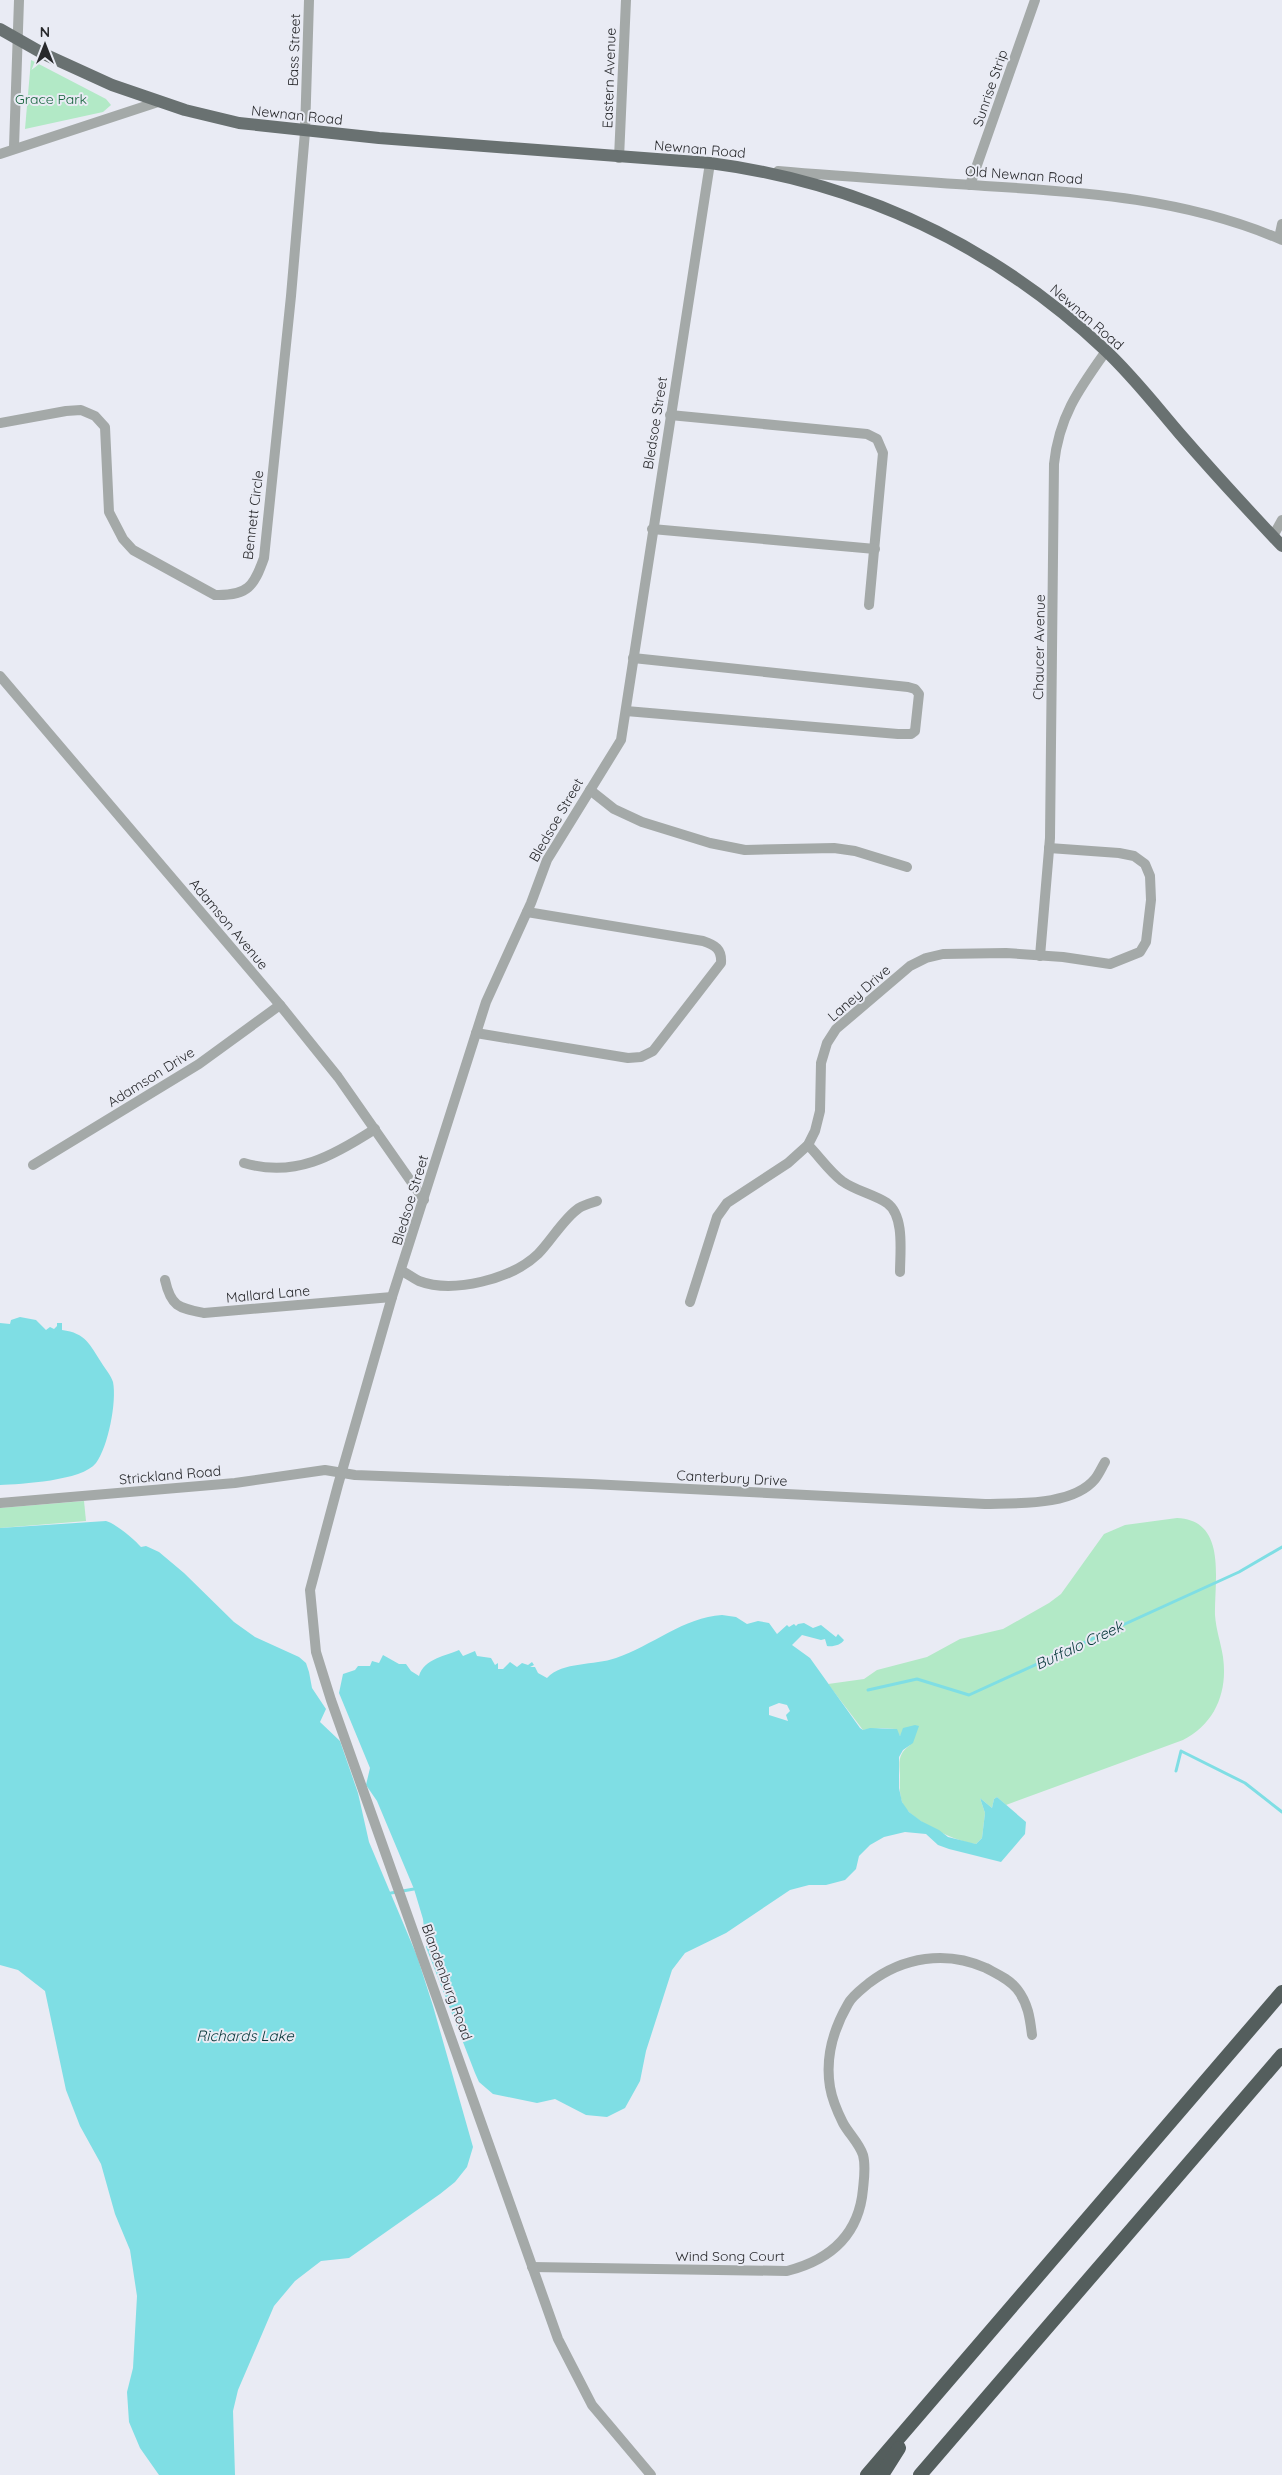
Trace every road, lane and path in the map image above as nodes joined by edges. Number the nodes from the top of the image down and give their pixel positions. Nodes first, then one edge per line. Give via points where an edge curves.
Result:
1 (20, 0) edge
2 (310, 0) edge
3 (626, 0) edge
4 (1035, 0) edge
5 (0, 29) edge
6 (19, 41) junction
7 (158, 102) junction
8 (305, 132) junction
9 (14, 147) junction
10 (0, 154) edge
11 (619, 158) junction
12 (710, 163) junction
13 (759, 170) junction
14 (970, 185) junction
15 (1282, 224) edge
16 (1280, 239) edge
17 (1106, 351) junction
18 (670, 415) junction
19 (0, 423) edge
20 (1282, 520) edge
21 (652, 529) junction
22 (1273, 536) junction
23 (1282, 546) edge
24 (874, 549) junction
25 (869, 605) dead end
26 (634, 658) junction
27 (0, 676) edge
28 (626, 711) junction
29 (590, 790) junction
30 (1049, 848) junction
31 (907, 867) dead end
32 (527, 912) junction
33 (1040, 956) junction
34 (280, 1005) junction
35 (476, 1033) junction
36 (375, 1129) junction
37 (808, 1145) junction
38 (244, 1163) dead end
39 (33, 1165) dead end
40 (424, 1200) junction
41 (597, 1201) dead end
42 (402, 1271) junction
43 (900, 1272) dead end
44 (165, 1280) dead end
45 (392, 1297) junction
46 (690, 1302) dead end
47 (1105, 1462) dead end
48 (342, 1472) junction
49 (0, 1503) edge
50 (1282, 1992) edge
51 (1032, 2035) dead end
52 (1282, 2056) edge
53 (532, 2267) junction
54 (928, 2404) junction
55 (651, 2475) edge
56 (867, 2475) edge
57 (882, 2475) edge
58 (920, 2475) edge

1 - 6 street
2 - 8 street, Bass Street
3 - 11 street, Eastern Avenue
4 - 14 street, Sunrise Strip
5 - 6 main road, Newnan Road
6 - 7 main road, Newnan Road via 89,76
6 - 9 street
7 - 8 main road, Newnan Road via 239,124
7 - 9 street
8 - 11 main road, Newnan Road
8 - 19 street, Bennett Circle via 264,558 256,581 244,591 230,596 216,595 133,550 123,539 109,512 105,427 95,416 81,410 66,411
9 - 10 street
11 - 12 main road, Newnan Road
12 - 13 main road, Newnan Road
12 - 18 street, Bledsoe Street
13 - 14 street, Old Newnan Road
13 - 17 main road, Newnan Road via 812,182 877,203 940,232 1044,299
14 - 16 street, Old Newnan Road via 1059,191 1176,206 1221,216
15 - 16 street
17 - 22 main road, Newnan Road
17 - 30 street, Chaucer Avenue via 1070,403 1056,443
18 - 21 street, Bledsoe Street
18 - 24 street via 867,434 877,439 883,453
20 - 22 street
21 - 24 street
21 - 26 street, Bledsoe Street
22 - 23 main road, Newnan Road
24 - 25 street
26 - 28 street, Bledsoe Street
26 - 28 street via 908,687 919,694 915,731 898,734
27 - 34 street, Adamson Avenue
28 - 29 street, Bledsoe Street via 621,740
29 - 31 street via 614,809 642,822 710,843 745,850 848,850
29 - 32 street, Bledsoe Street via 549,857
30 - 33 street, Chaucer Avenue
30 - 33 street via 1119,852 1134,856 1145,864 1150,876 1151,900 1146,942 1140,952 1110,964
32 - 35 street, Bledsoe Street via 486,1002
32 - 35 street via 703,940 717,946 722,954 721,963 653,1051 641,1057 564,1049
33 - 37 street, Laney Drive via 943,954 910,966 836,1029 827,1043 821,1063 820,1112
34 - 36 street, Adamson Avenue
34 - 39 street, Adamson Drive via 199,1064
35 - 40 street, Bledsoe Street
36 - 38 street via 316,1163 283,1168 261,1168
36 - 40 street, Adamson Avenue
37 - 43 street via 840,1180 888,1204 895,1213 899,1225
37 - 46 street, Laney Drive via 788,1163 727,1203 717,1217
40 - 42 street, Bledsoe Street
41 - 42 street via 579,1208 537,1255 520,1267 493,1278 463,1284 434,1284
42 - 45 street, Bledsoe Street
44 - 45 street, Mallard Lane via 169,1298 182,1309 204,1313
45 - 48 street, Bledsoe Street
47 - 48 street, Canterbury Drive via 1094,1480 1075,1493 1050,1501 984,1504
48 - 49 street, Strickland Road via 325,1470 234,1482
48 - 53 street, Blandenburg Road via 310,1590 316,1652
50 - 54 highway
51 - 53 street, Wind Song Court via 1029,2012 1017,1989 1001,1975 979,1965 943,1957 908,1963 884,1972 849,2002 834,2030 828,2068 830,2089 863,2156 865,2177 857,2219 842,2241 825,2256 787,2271
52 - 58 highway
53 - 55 street, Blandenburg Road via 558,2339 592,2405
54 - 56 highway
54 - 57 highway

